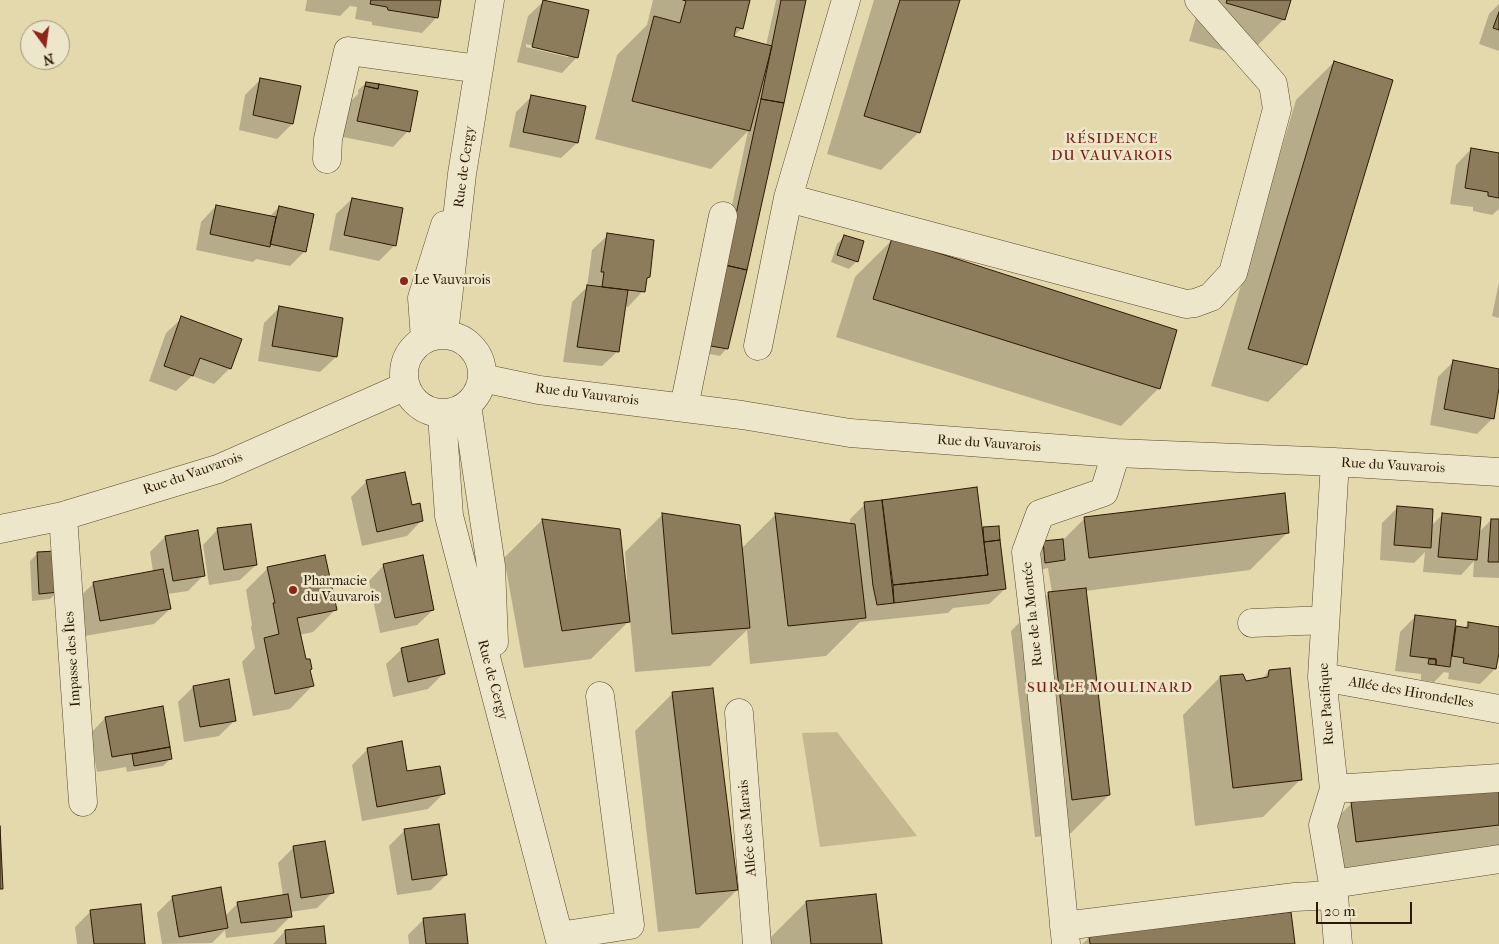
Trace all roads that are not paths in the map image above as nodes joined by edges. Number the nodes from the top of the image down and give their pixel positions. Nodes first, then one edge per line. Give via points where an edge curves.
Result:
1 (490, 0) edge
2 (846, 0) edge
3 (1199, 0) edge
4 (479, 69) junction
5 (328, 159) dead end
6 (788, 198) junction
7 (723, 216) dead end
8 (435, 336) junction
9 (758, 346) dead end
10 (482, 378) junction
11 (406, 386) junction
12 (467, 405) junction
13 (684, 407) junction
14 (442, 414) junction
15 (1116, 453) junction
16 (1335, 462) junction
17 (1499, 472) edge
18 (62, 516) junction
19 (0, 529) edge
20 (1325, 620) junction
21 (1252, 623) dead end
22 (1322, 677) junction
23 (496, 694) junction
24 (600, 696) dead end
25 (1499, 709) edge
26 (739, 713) dead end
27 (1499, 778) edge
28 (1334, 789) junction
29 (83, 802) dead end
30 (1499, 859) edge
31 (1333, 889) junction
32 (1065, 935) edge
33 (560, 940) edge
34 (758, 944) edge
35 (1338, 944) edge

1 - 4 street, Rue de Cergy
2 - 6 street
3 - 6 street via 1273,84 1277,108 1233,273 1211,297 1186,304
4 - 5 street via 348,51 328,138
4 - 8 street, Rue de Cergy
6 - 9 street
7 - 13 street
8 - 10 street via 461,339 474,349
8 - 11 street via 413,349 404,368
10 - 12 street via 476,395
10 - 13 street, Rue du Vauvarois via 539,390
11 - 14 street via 415,402
11 - 18 street, Rue du Vauvarois via 218,468
12 - 14 street
12 - 23 street via 491,566
13 - 15 street, Rue du Vauvarois via 850,434
14 - 23 street, Rue de Cergy via 449,516
15 - 16 street, Rue du Vauvarois
15 - 32 street, Rue de la Montée via 1104,492 1040,514 1026,552
16 - 17 street, Rue du Vauvarois
16 - 20 street, Rue Pacifique
18 - 19 street, Rue du Vauvarois
18 - 29 street, Impasse des Îles
20 - 21 street
20 - 22 street, Rue Pacifique
22 - 25 street, Allée des Hirondelles
22 - 28 street, Rue Pacifique
23 - 33 street, Rue de Cergy
24 - 33 street via 630,926
26 - 34 street, Allée des Marais
27 - 28 street
28 - 31 street, Rue Pacifique via 1323,825
30 - 31 street
31 - 32 street
31 - 35 street, Rue Pacifique

